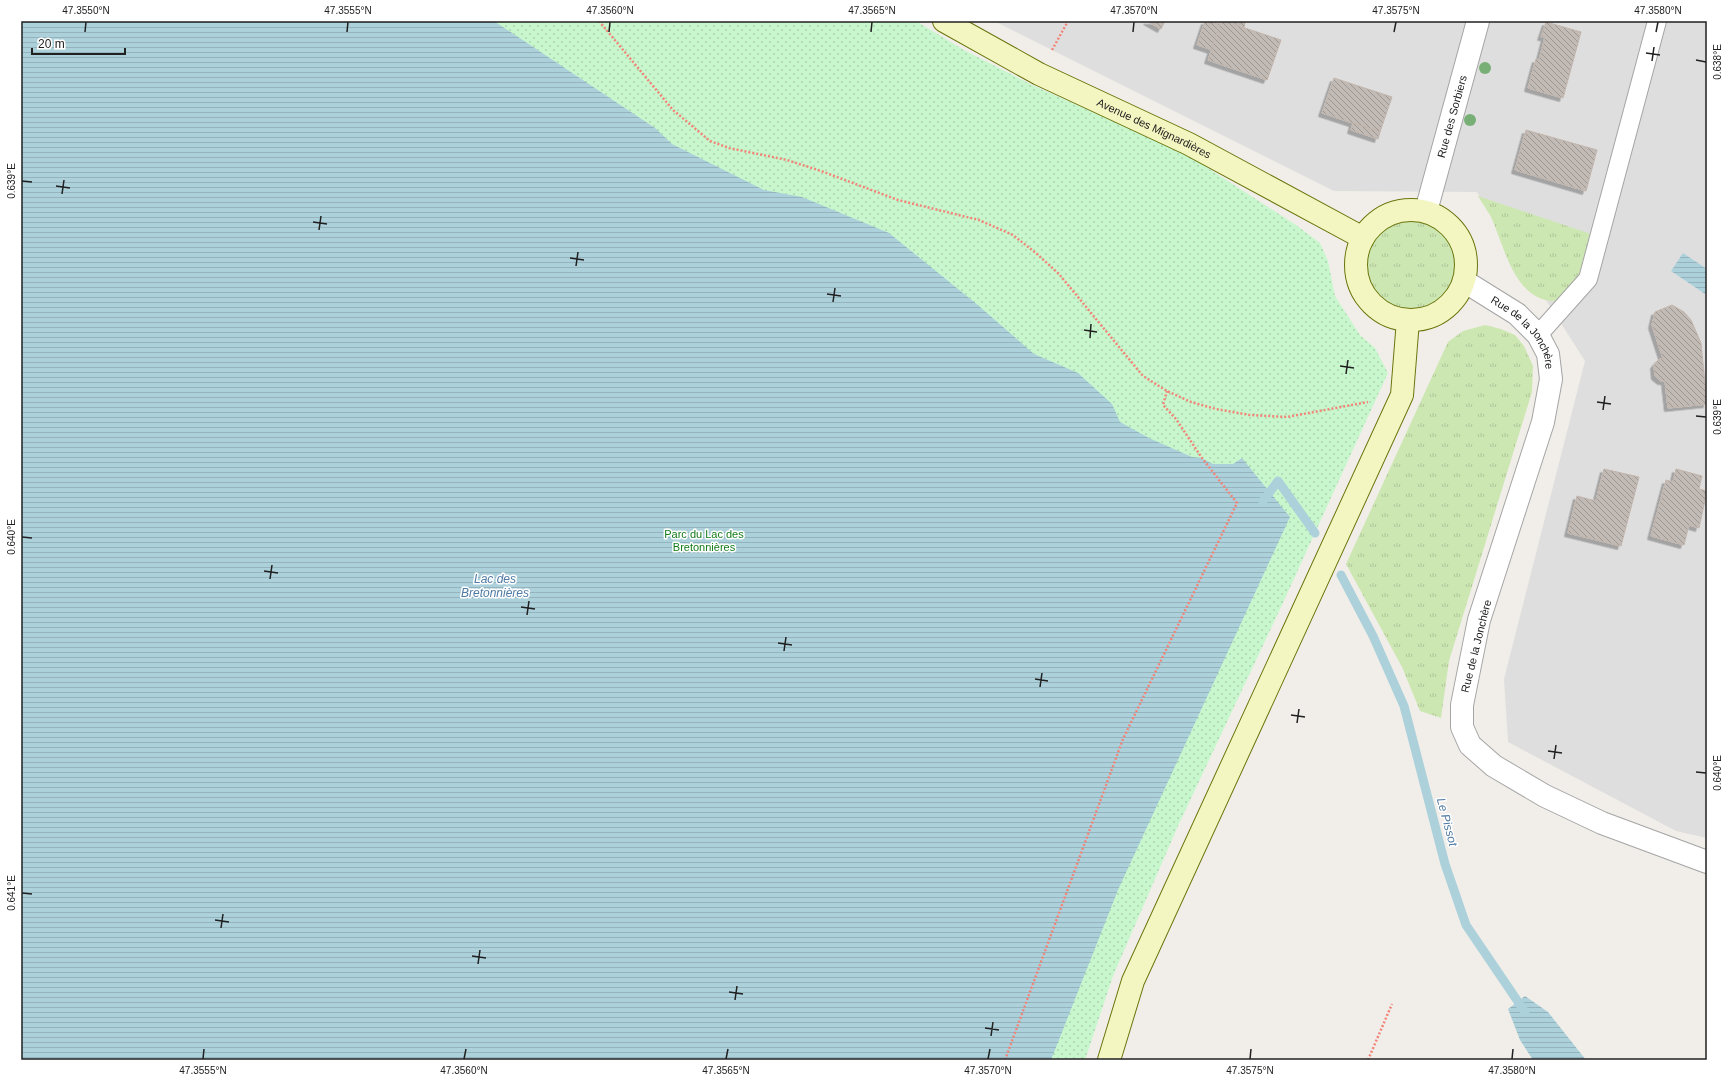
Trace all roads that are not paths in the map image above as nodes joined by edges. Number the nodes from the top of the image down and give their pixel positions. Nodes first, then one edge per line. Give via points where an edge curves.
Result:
1 (944, 21) edge
2 (1658, 21) edge
3 (1471, 23) edge
4 (1426, 211) junction
5 (1363, 238) junction
6 (1464, 281) junction
7 (1408, 320) junction
8 (1538, 336) junction
9 (1707, 862) edge
10 (1109, 1060) edge

1 - 5 street, Avenue des Mignardières via 1039,74 1189,144
2 - 8 lane via 1588,280
3 - 4 street, Rue des Sorbiers
4 - 5 street via 1392,213 1375,223
4 - 6 street via 1442,218 1461,241 1467,260
5 - 7 street via 1356,262 1361,287 1379,310
6 - 7 street via 1456,297 1438,313
6 - 8 street, Rue de la Jonchère via 1517,314
7 - 10 street via 1402,395 1133,981
8 - 9 street, Rue de la Jonchère via 1548,354 1551,379 1548,400 1479,620 1462,705 1462,727 1470,745 1494,766 1545,796 1602,823

